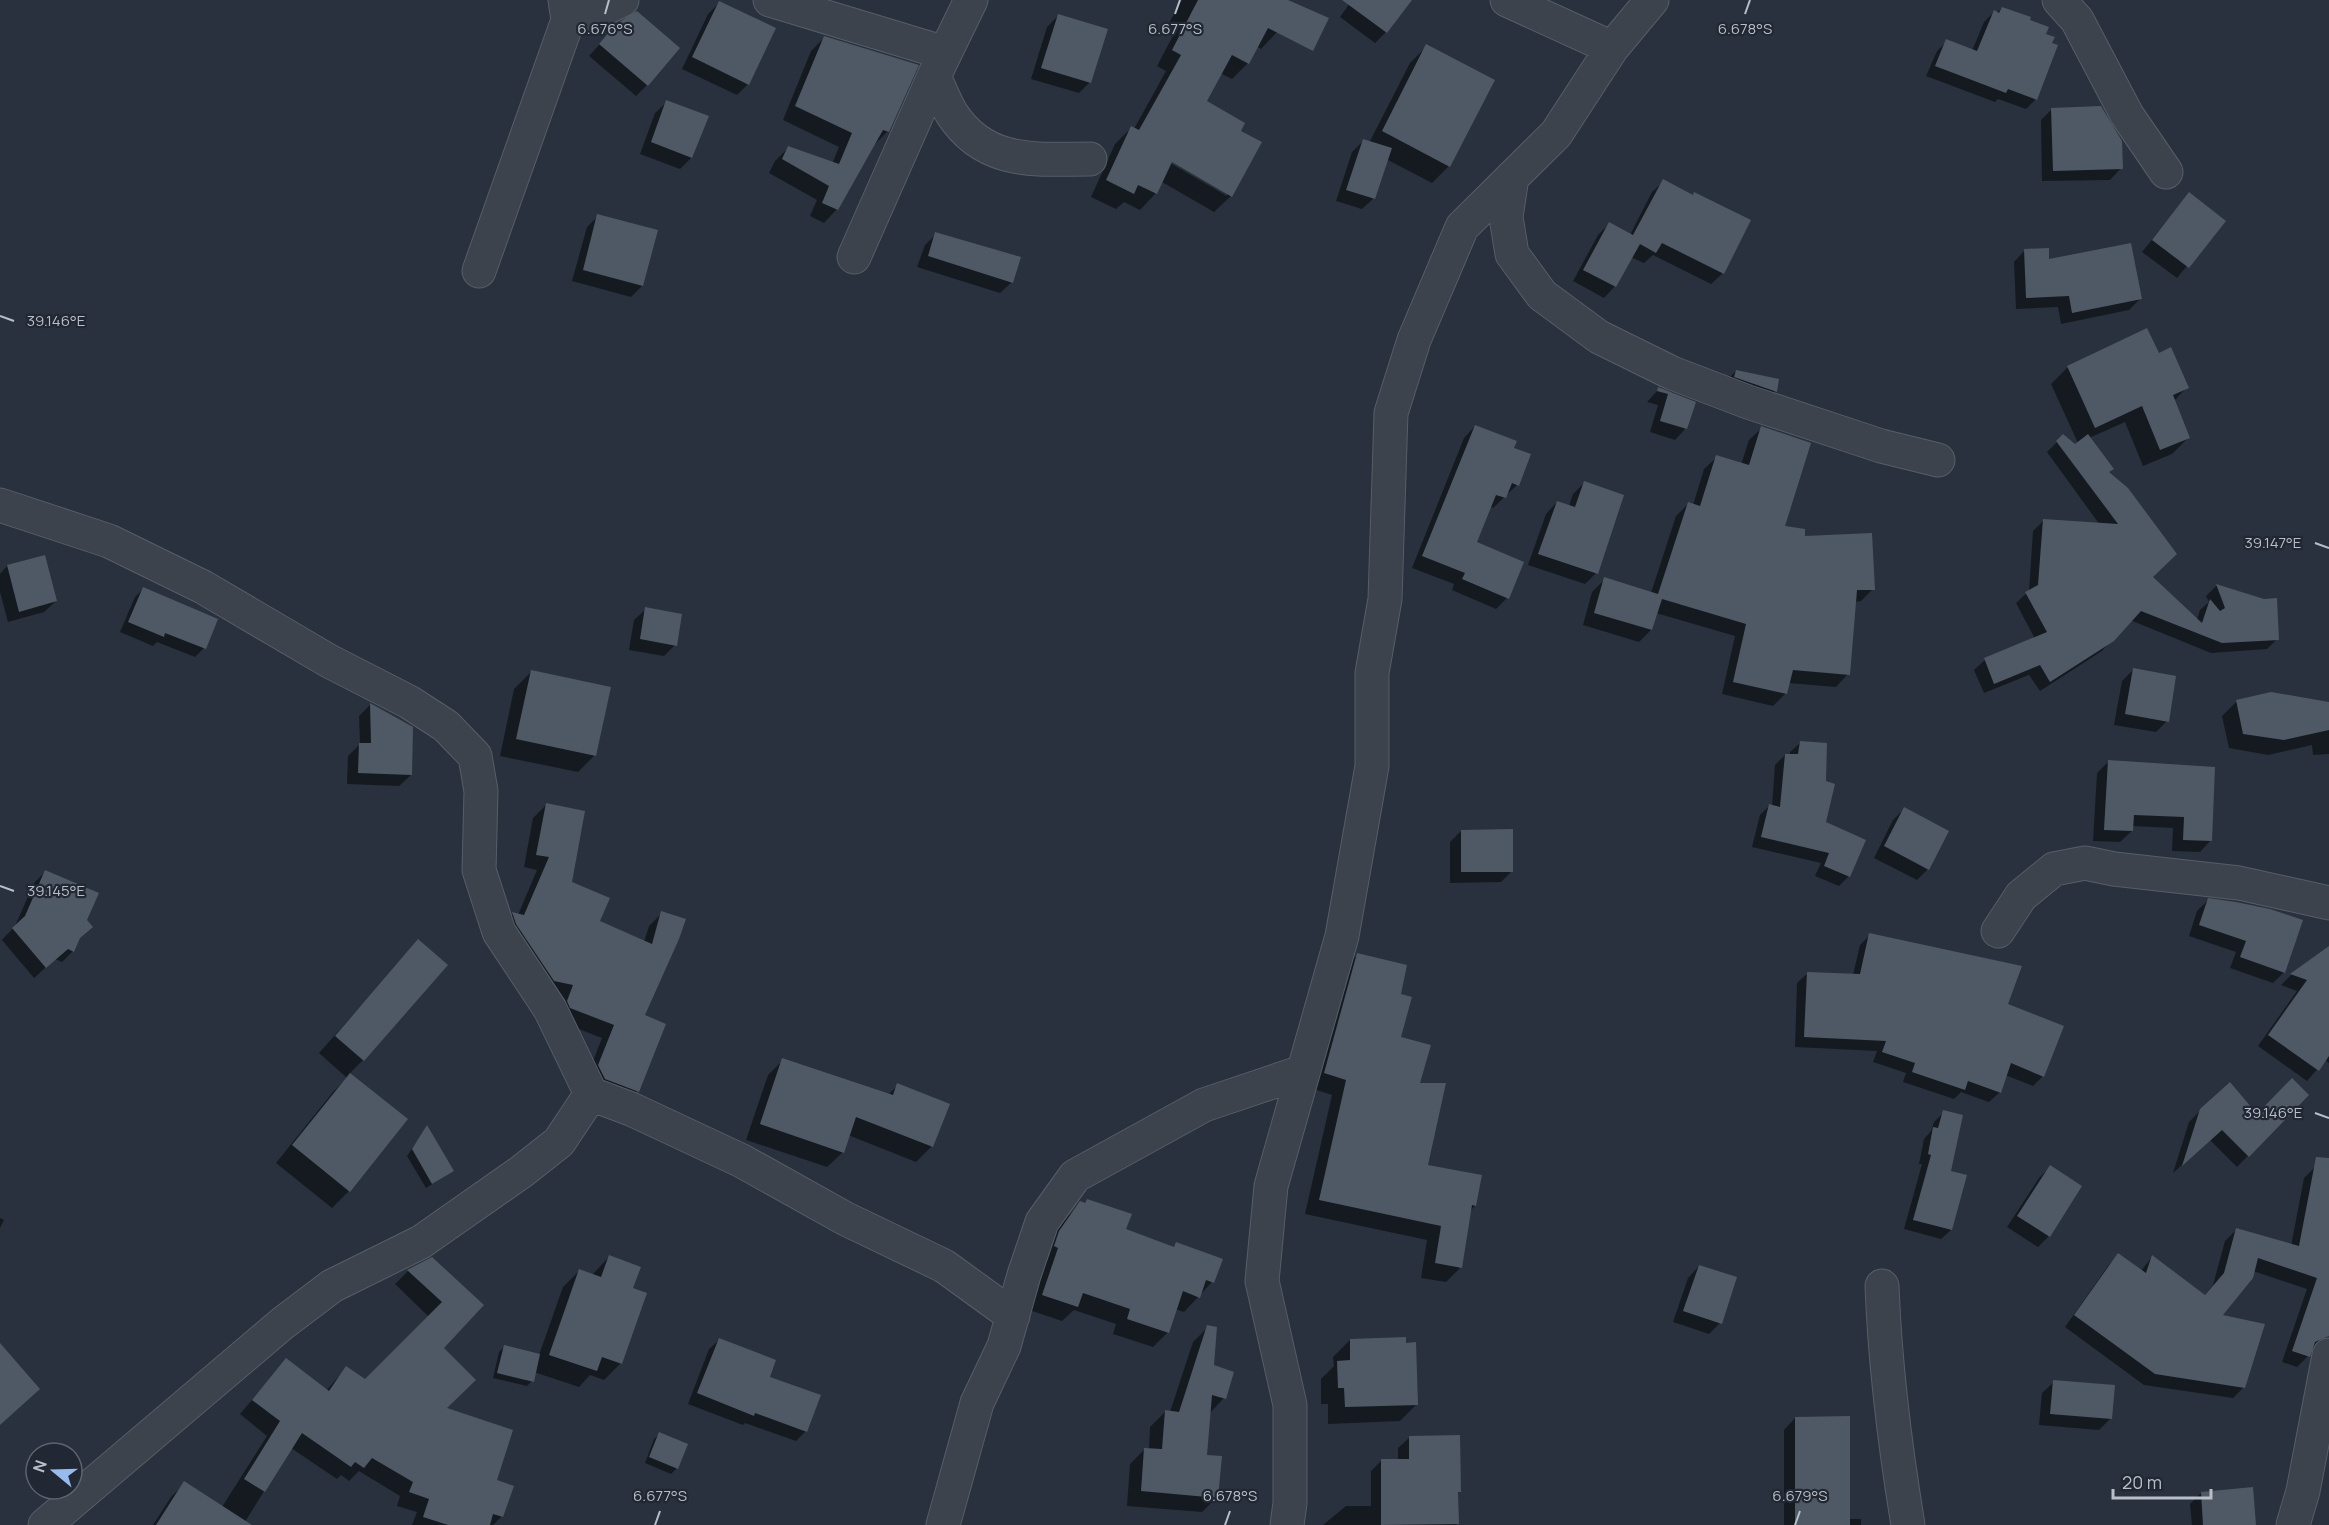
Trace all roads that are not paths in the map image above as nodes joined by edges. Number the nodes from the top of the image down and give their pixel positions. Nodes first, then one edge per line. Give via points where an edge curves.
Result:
1 (622, 0) edge
2 (770, 0) edge
3 (971, 0) edge
4 (1507, 0) edge
5 (1652, 0) edge
6 (2059, 0) edge
7 (567, 10) edge
8 (1612, 48) junction
9 (940, 65) junction
10 (1090, 159) dead end
11 (2166, 172) dead end
12 (1512, 177) junction
13 (854, 257) dead end
14 (479, 272) dead end
15 (1938, 460) dead end
16 (0, 505) edge
17 (2329, 903) edge
18 (1998, 931) dead end
19 (1302, 1072) junction
20 (591, 1094) junction
21 (1882, 1286) dead end
22 (1012, 1316) junction
23 (2329, 1355) edge
24 (45, 1525) edge
25 (943, 1525) edge
26 (1287, 1525) edge
27 (1908, 1525) edge
28 (2293, 1525) edge

1 - 7 street via 606,8
2 - 9 street
3 - 9 street
4 - 8 street
5 - 8 street
6 - 11 street via 2076,20 2127,115
7 - 14 street
8 - 12 street via 1556,134
9 - 10 street via 952,114 974,139 998,153 1033,159
9 - 13 street
12 - 15 street via 1506,217 1512,254 1542,295 1599,337 1672,373 1748,402 1881,446
12 - 19 street via 1462,227 1413,340 1391,413 1385,599 1372,673 1372,766 1342,936
16 - 20 street via 110,541 203,587 446,726 474,756 481,791 479,870 499,932 550,1009
17 - 18 street via 2239,883 2085,863 2054,869 2021,896
19 - 22 street via 1204,1104 1075,1176 1042,1222
19 - 26 street via 1271,1186 1262,1281 1290,1405
20 - 22 street via 742,1161 846,1220 944,1266
20 - 24 street via 559,1142 544,1154 421,1242 332,1286
21 - 27 street via 1897,1461
22 - 25 street via 1004,1346 977,1403
23 - 28 street

